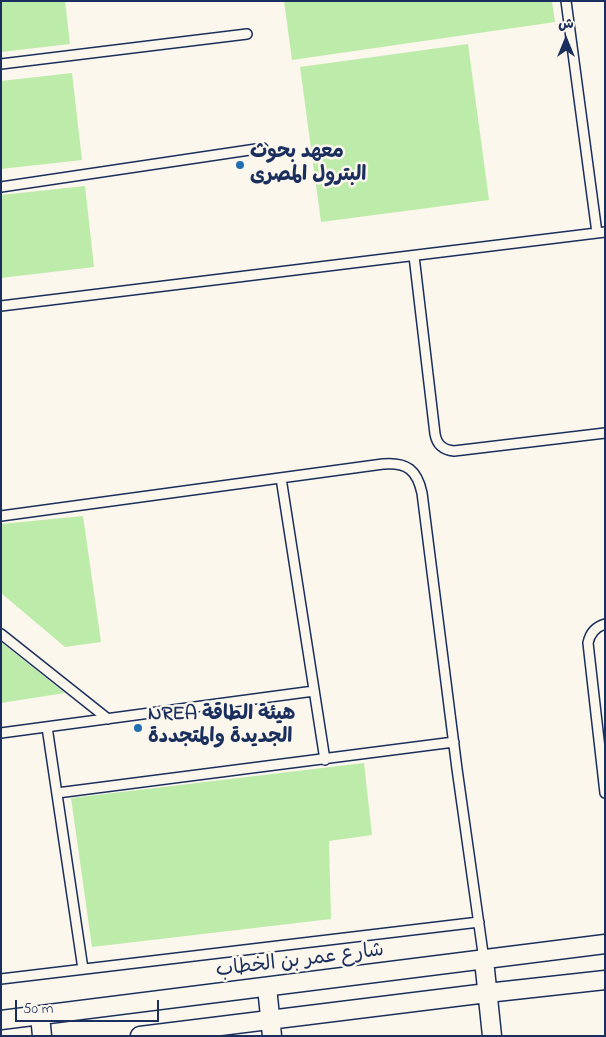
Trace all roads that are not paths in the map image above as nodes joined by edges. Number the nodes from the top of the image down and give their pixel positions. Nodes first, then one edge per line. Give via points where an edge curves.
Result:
1 (566, 1) edge
2 (248, 34) dead end
3 (1, 64) edge
4 (263, 148) dead end
5 (1, 187) edge
6 (601, 233) edge
7 (414, 256) junction
8 (1, 306) edge
9 (605, 433) edge
10 (281, 478) junction
11 (1, 516) edge
12 (605, 624) edge
13 (1, 634) edge
14 (314, 691) junction
15 (108, 719) junction
16 (47, 727) junction
17 (1, 733) edge
18 (454, 742) junction
19 (325, 760) junction
20 (57, 793) junction
21 (605, 793) edge
22 (479, 922) junction
23 (605, 944) edge
24 (484, 960) junction
25 (83, 969) junction
26 (1, 979) edge
27 (605, 980) edge
28 (267, 987) junction
29 (487, 993) junction
30 (40, 1015) junction
31 (1, 1020) edge
32 (271, 1028) edge
33 (42, 1036) edge
34 (140, 1036) edge
35 (492, 1036) edge

1 - 6 lane
2 - 3 lane
4 - 5 lane
6 - 7 lane
7 - 8 lane
7 - 9 lane via 435,434 441,447 454,451
10 - 11 lane
10 - 14 lane
10 - 18 lane via 397,463 410,468 419,479
12 - 21 lane via 595,629 588,643
13 - 15 lane
14 - 15 lane
14 - 19 lane
15 - 16 lane
16 - 17 lane
16 - 20 lane
18 - 19 lane
18 - 22 lane
19 - 20 lane
20 - 25 lane
22 - 24 lane
22 - 25 lane
23 - 24 street, شارع عمر بن الخطاب
24 - 28 street, شارع عمر بن الخطاب
24 - 29 street
25 - 26 lane
27 - 29 street
28 - 30 street, شارع عمر بن الخطاب
28 - 32 street
29 - 32 street
29 - 35 street
30 - 31 street, شارع عمر بن الخطاب
30 - 33 street
32 - 34 street

